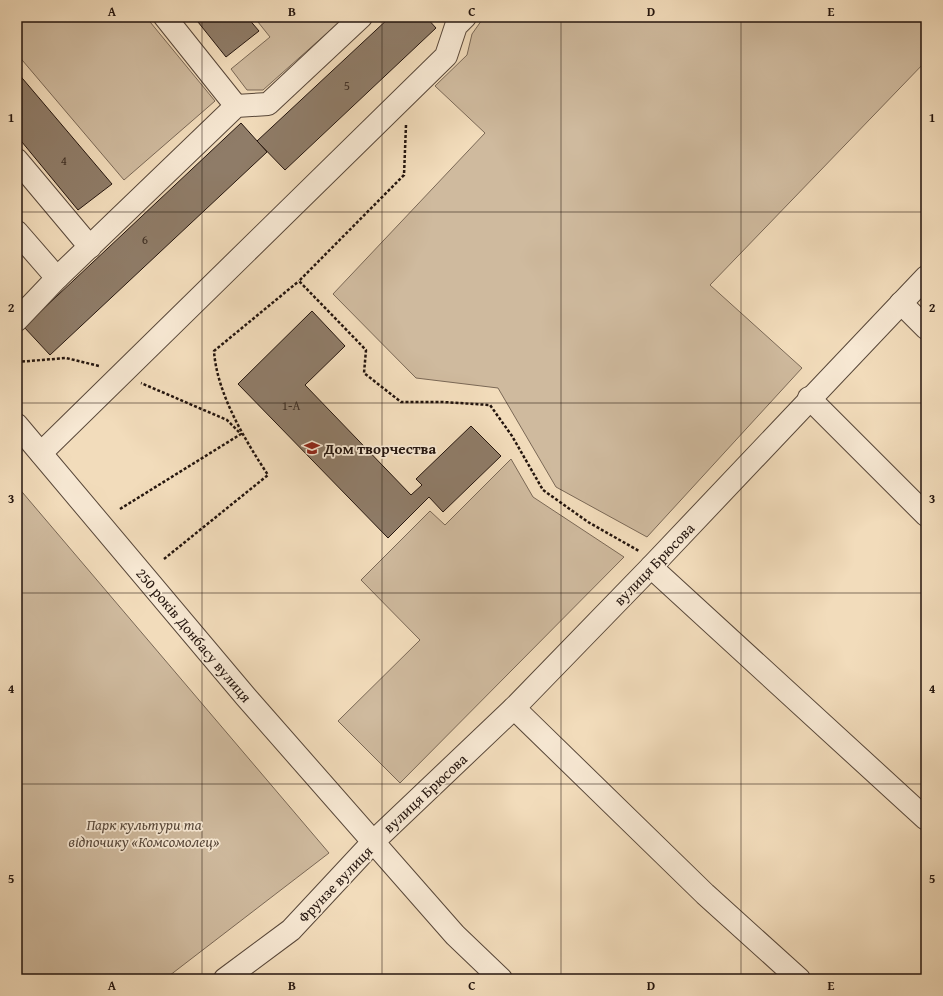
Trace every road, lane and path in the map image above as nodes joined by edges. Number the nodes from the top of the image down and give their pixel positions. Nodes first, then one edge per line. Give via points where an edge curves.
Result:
1 (165, 17) edge
2 (361, 17) edge
3 (456, 20) edge
4 (407, 94) junction
5 (236, 106) junction
6 (17, 160) edge
7 (17, 232) edge
8 (90, 247) junction
9 (926, 277) edge
10 (57, 278) junction
11 (299, 281) junction
12 (901, 303) junction
13 (17, 320) edge
14 (926, 328) edge
15 (17, 362) edge
16 (121, 374) junction
17 (809, 398) junction
18 (17, 425) edge
19 (241, 434) junction
20 (41, 453) junction
21 (120, 509) dead end
22 (926, 515) edge
23 (164, 559) dead end
24 (654, 564) junction
25 (514, 708) junction
26 (926, 819) edge
27 (373, 842) junction
28 (225, 979) edge
29 (501, 979) edge
30 (799, 979) edge

1 - 5 street
2 - 5 street via 268,104
3 - 4 street via 446,56
4 - 11 path via 404,175
4 - 16 street
5 - 8 street
6 - 8 street
7 - 10 street
8 - 10 street
9 - 12 street, вулиця Брюсова
10 - 13 street
11 - 19 path via 214,351 215,369
11 - 24 path via 366,350 364,373 401,402 490,405 512,436 543,490
12 - 14 street
12 - 17 street, вулиця Брюсова
15 - 16 path via 66,358
16 - 19 path via 227,420
16 - 20 street
17 - 22 street
17 - 24 street, вулиця Брюсова
18 - 20 street, 250 років Донбасу вулиця
19 - 21 path
19 - 23 path via 268,475
20 - 27 street, 250 років Донбасу вулиця via 246,697
24 - 25 street, вулиця Брюсова
24 - 26 street
25 - 27 street, вулиця Брюсова
25 - 30 street via 704,894
27 - 28 street, Фрунзе вулиця via 291,930
27 - 29 street, Фрунзе вулиця via 455,935

